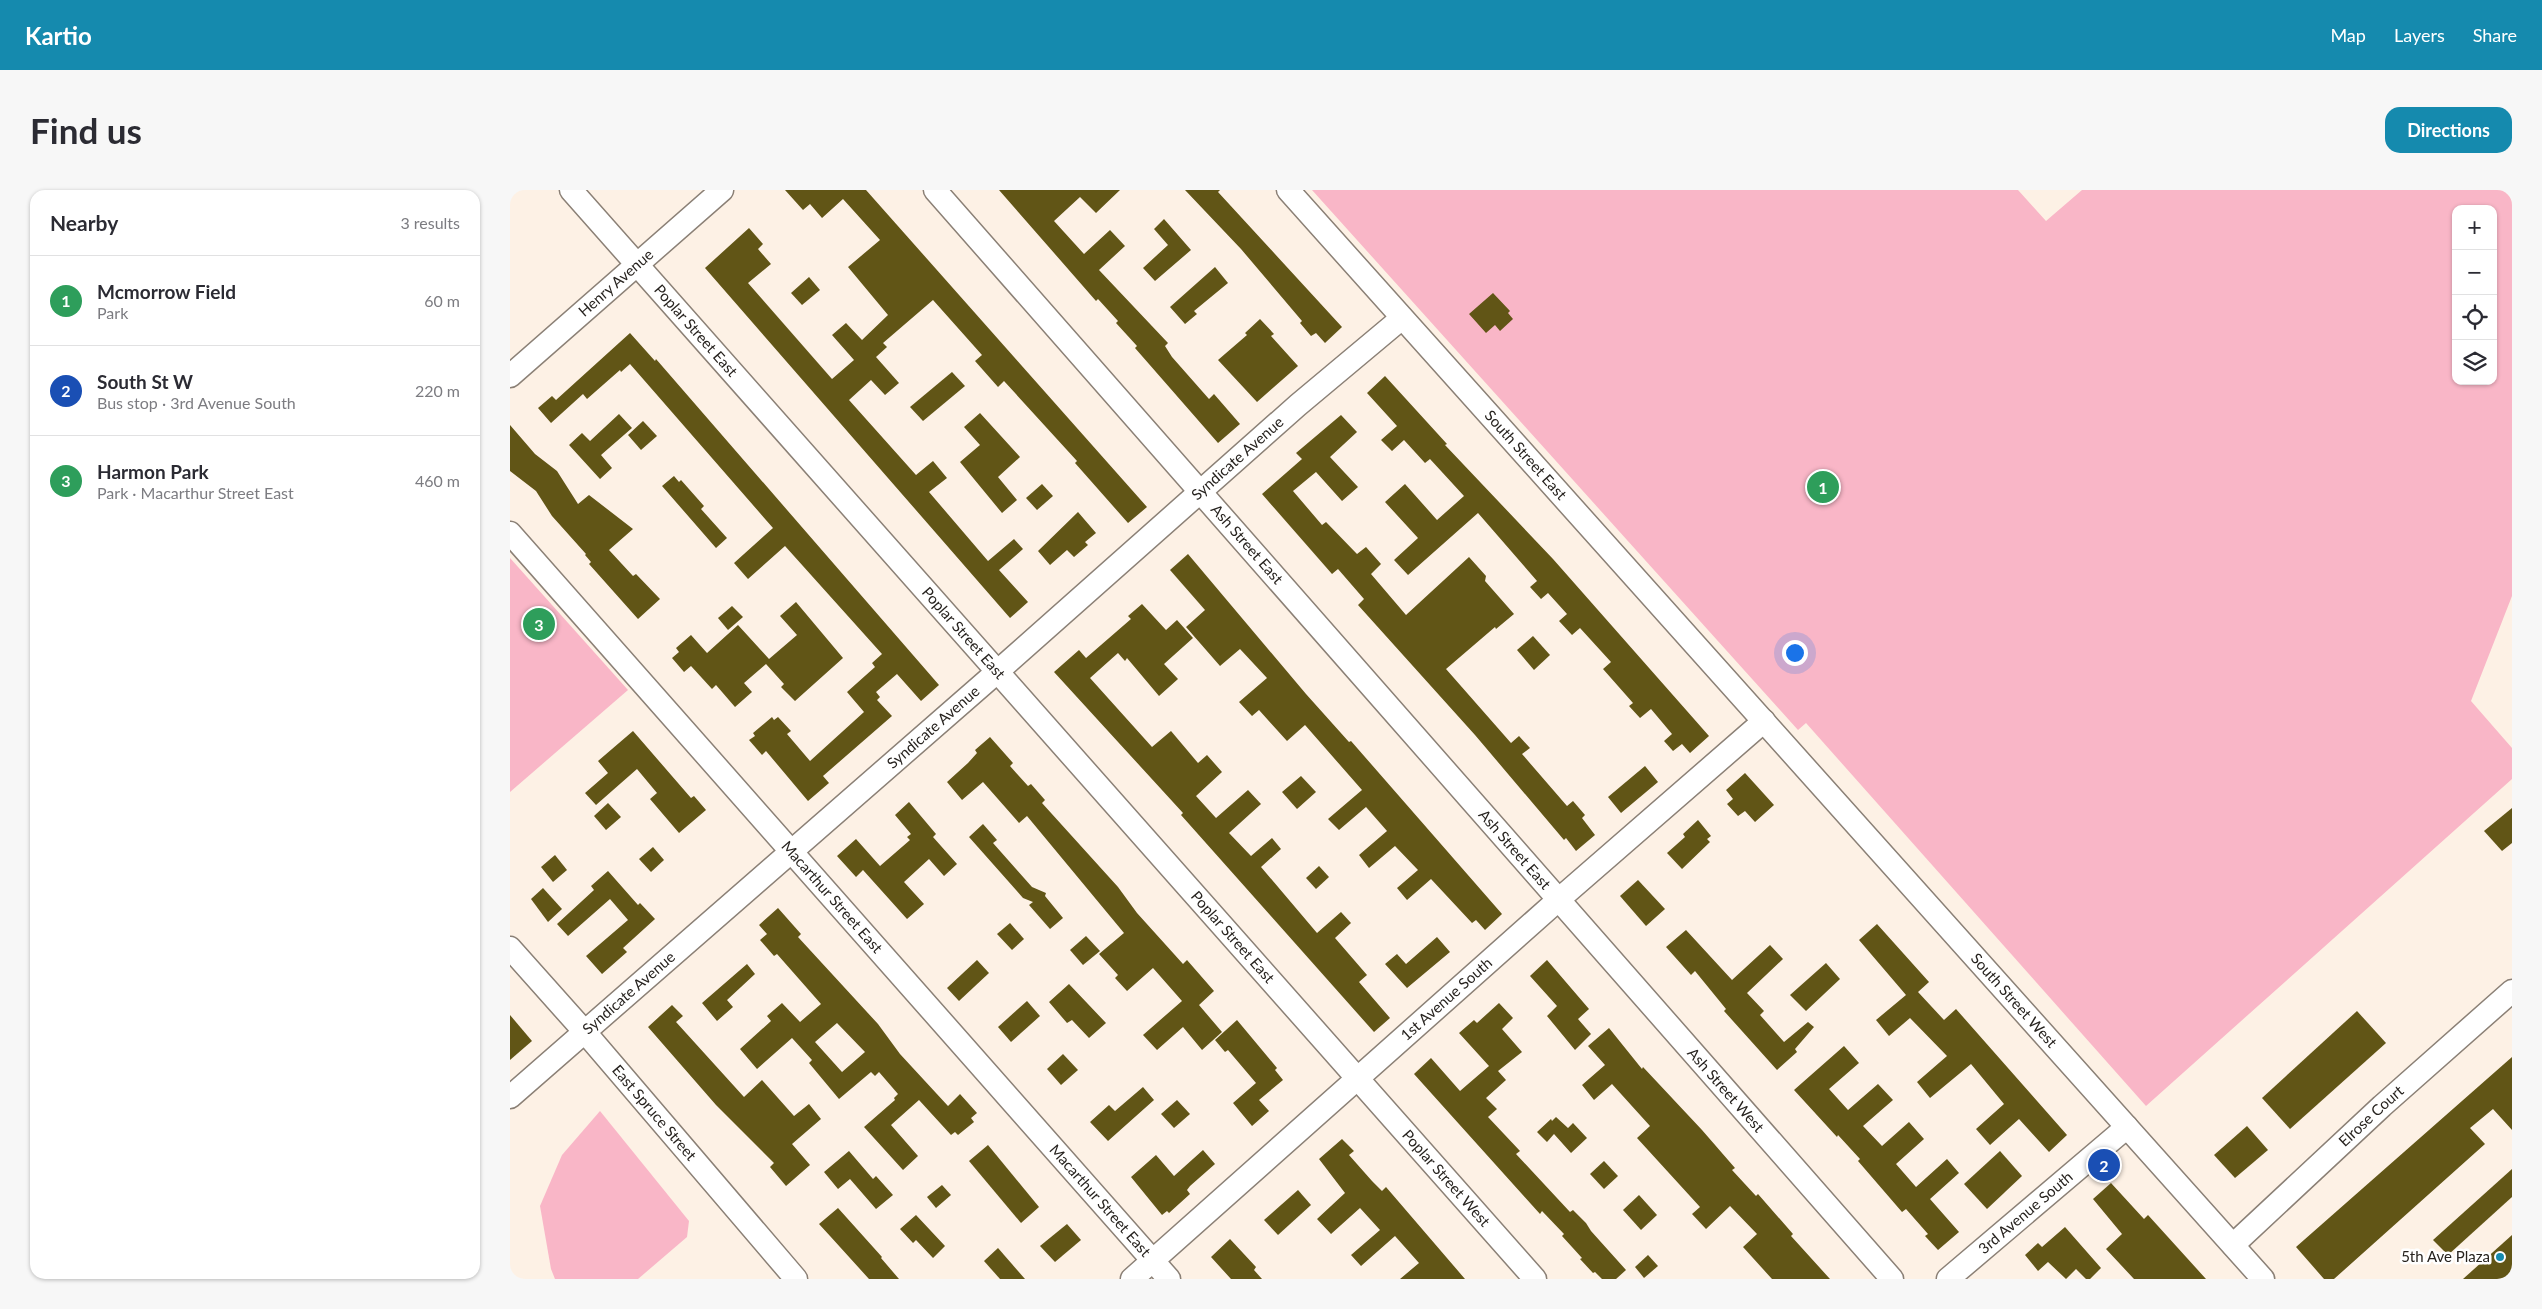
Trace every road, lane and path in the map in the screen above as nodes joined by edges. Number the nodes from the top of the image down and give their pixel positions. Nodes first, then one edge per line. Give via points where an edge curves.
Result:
1 (571, 190) edge
2 (722, 190) edge
3 (935, 190) edge
4 (1288, 190) edge
5 (636, 263) junction
6 (1402, 318) junction
7 (514, 363) edge
8 (1201, 491) junction
9 (510, 533) edge
10 (998, 672) junction
11 (1764, 721) junction
12 (790, 852) junction
13 (1557, 901) junction
14 (510, 948) edge
15 (2512, 991) edge
16 (584, 1031) junction
17 (1357, 1077) junction
18 (510, 1097) edge
19 (2127, 1127) junction
20 (2233, 1245) junction
21 (1153, 1261) junction
22 (796, 1279) edge
23 (1132, 1279) edge
24 (1170, 1279) edge
25 (1535, 1279) edge
26 (1892, 1279) edge
27 (1948, 1279) edge
28 (2263, 1279) edge

1 - 5 street, Poplar Street East
2 - 5 street, Henry Avenue
3 - 8 street, Ash Street East
4 - 6 street, South Street East
5 - 7 street, Henry Avenue
5 - 10 street, Poplar Street East
6 - 8 street, Syndicate Avenue
6 - 11 street, South Street East
8 - 10 street, Syndicate Avenue
8 - 13 street, Ash Street East
9 - 12 street, Macarthur Street East
10 - 12 street, Syndicate Avenue
10 - 17 street, Poplar Street East
11 - 13 street, 1st Avenue South
11 - 19 street, South Street West
12 - 16 street, Syndicate Avenue
12 - 21 street, Macarthur Street East
13 - 17 street, 1st Avenue South
13 - 26 street, Ash Street West
14 - 16 street, East Spruce Street
15 - 20 street, Elrose Court
16 - 18 street, Syndicate Avenue
16 - 22 street, East Spruce Street
17 - 21 street, 1st Avenue South
17 - 25 street, Poplar Street West
19 - 20 street, South Street West
19 - 27 street, 3rd Avenue South
20 - 28 street, South Street West
21 - 23 street, 1st Avenue South
21 - 24 street, Macarthur Street East

